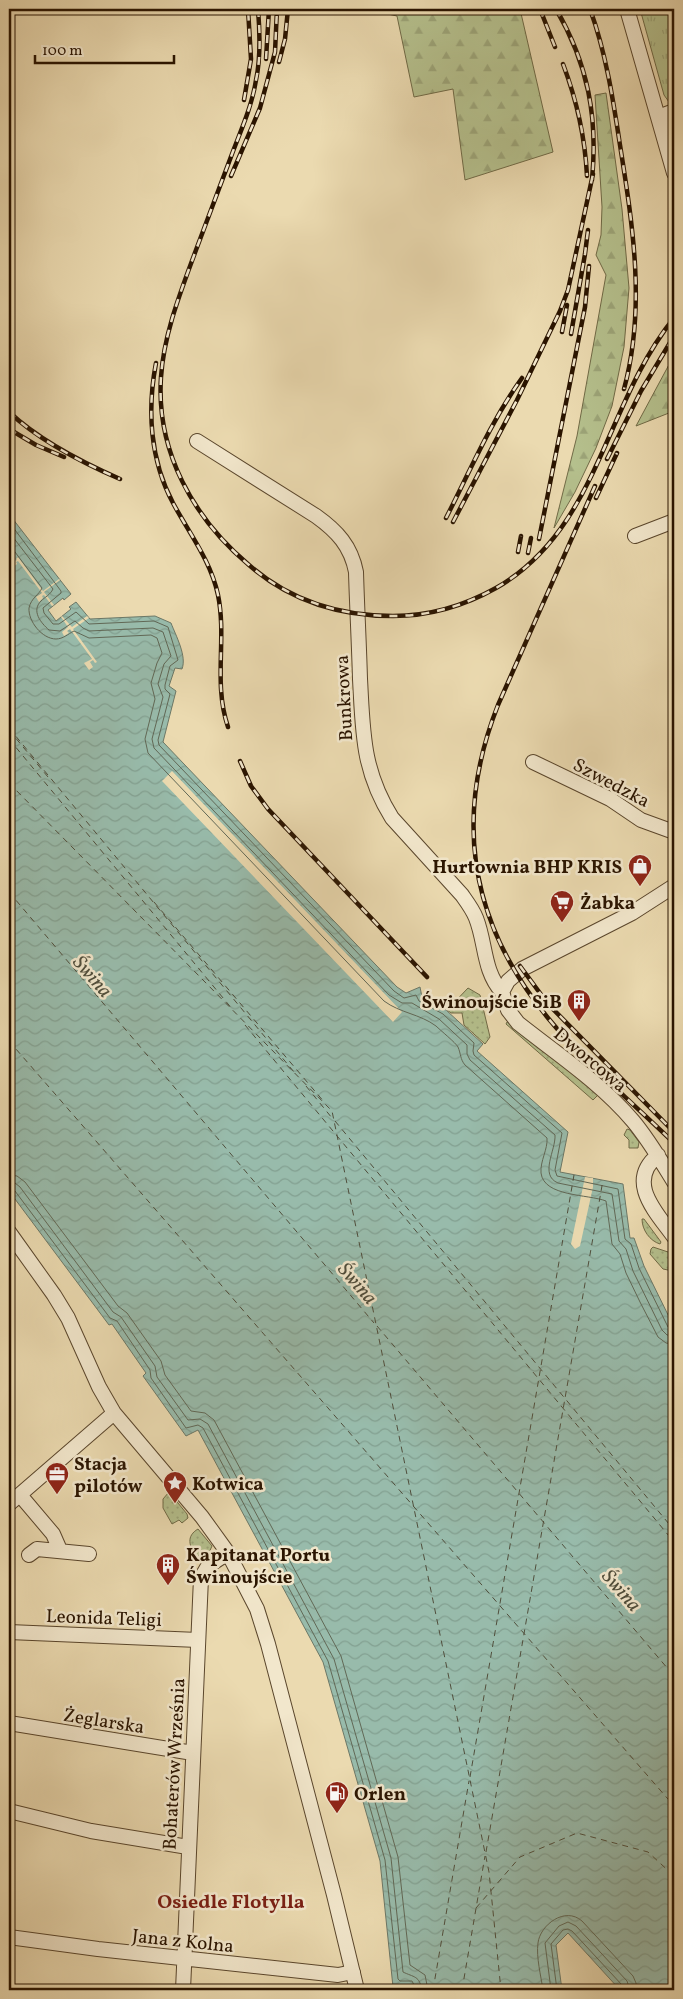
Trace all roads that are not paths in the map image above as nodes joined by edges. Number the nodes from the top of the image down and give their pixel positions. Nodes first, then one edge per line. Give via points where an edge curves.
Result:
1 (626, 9) edge
2 (674, 111) edge
3 (658, 117) junction
4 (668, 128) edge
5 (674, 173) edge
6 (197, 441) dead end
7 (674, 520) edge
8 (634, 536) dead end
9 (534, 762) dead end
10 (674, 832) edge
11 (674, 886) edge
12 (502, 992) junction
13 (658, 1156) junction
14 (674, 1182) edge
15 (9, 1232) edge
16 (674, 1237) edge
17 (114, 1413) junction
18 (20, 1495) junction
19 (9, 1504) edge
20 (60, 1550) junction
21 (228, 1553) junction
22 (89, 1554) dead end
23 (29, 1556) dead end
24 (9, 1632) edge
25 (198, 1640) junction
26 (9, 1723) edge
27 (193, 1753) junction
28 (9, 1811) edge
29 (188, 1847) junction
30 (9, 1937) edge
31 (185, 1959) junction
32 (353, 1972) junction
33 (183, 1990) edge
34 (357, 1990) edge

1 - 3 street
2 - 3 street
3 - 4 street
4 - 5 street
6 - 12 street, Bunkrowa via 334,529 346,545 356,572 364,739 369,768 392,818 471,908 488,969
7 - 8 street
9 - 10 street, Szwedzka via 610,798 641,820
11 - 12 street via 632,913 522,969 508,981
12 - 13 street, Dworcowa via 504,1004 518,1023 604,1092 631,1119
13 - 14 street, Dworcowa
13 - 16 street via 644,1178 644,1194
15 - 17 street via 68,1318
17 - 18 street
17 - 21 street via 202,1517
18 - 19 street
18 - 20 street via 53,1534
20 - 22 street
20 - 23 street via 37,1549
21 - 25 street, Bohaterów Września via 202,1574
21 - 32 street via 256,1609 268,1644
24 - 25 street, Leonida Teligi
25 - 27 street, Bohaterów Września
26 - 27 street, Żeglarska
27 - 29 street, Bohaterów Września
28 - 29 street via 91,1831
29 - 31 street, Bohaterów Września
30 - 31 street, Jana z Kolna
31 - 32 street, Jana z Kolna via 338,1975
31 - 33 street, Bohaterów Września
32 - 34 street

